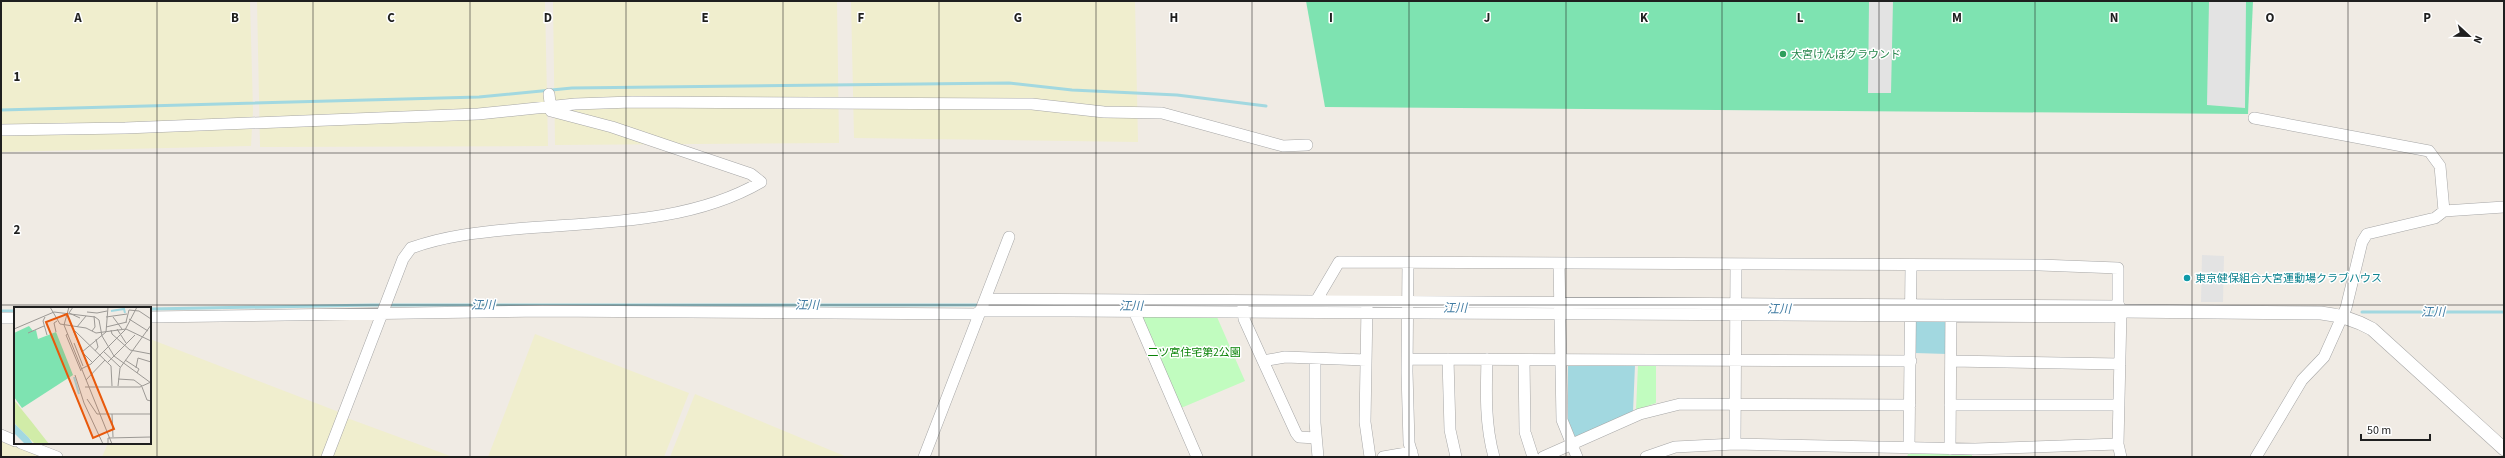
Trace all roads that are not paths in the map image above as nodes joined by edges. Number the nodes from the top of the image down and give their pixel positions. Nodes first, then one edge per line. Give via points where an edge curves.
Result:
1 (549, 94) dead end
2 (551, 106) junction
3 (2254, 118) dead end
4 (1, 130) edge
5 (1307, 145) dead end
6 (2504, 207) edge
7 (2444, 211) junction
8 (1009, 237) dead end
9 (1408, 263) junction
10 (1559, 264) junction
11 (1736, 264) junction
12 (1911, 266) junction
13 (1316, 301) junction
14 (982, 305) junction
15 (1243, 307) junction
16 (1368, 307) junction
17 (1407, 308) junction
18 (1559, 308) junction
19 (1735, 309) junction
20 (2120, 309) junction
21 (1911, 310) junction
22 (1951, 310) junction
23 (1134, 311) junction
24 (383, 312) junction
25 (2342, 316) junction
26 (151, 317) edge
27 (1, 318) edge
28 (14, 318) edge
29 (1315, 358) junction
30 (1407, 359) junction
31 (1448, 359) junction
32 (1366, 360) junction
33 (1487, 360) junction
34 (1524, 360) junction
35 (1560, 360) junction
36 (1735, 360) junction
37 (1911, 360) junction
38 (1263, 361) junction
39 (1951, 361) junction
40 (2120, 364) junction
41 (1735, 404) junction
42 (1910, 405) junction
43 (1950, 405) junction
44 (2118, 405) junction
45 (1, 435) edge
46 (1316, 438) junction
47 (14, 441) edge
48 (24, 444) edge
49 (1572, 444) junction
50 (1735, 444) junction
51 (2118, 444) junction
52 (1909, 448) junction
53 (1950, 449) junction
54 (2504, 450) edge
55 (1677, 452) edge
56 (1975, 453) edge
57 (1412, 454) edge
58 (57, 457) edge
59 (328, 457) edge
60 (924, 457) edge
61 (1197, 457) edge
62 (1318, 457) edge
63 (1370, 457) edge
64 (1383, 457) edge
65 (1456, 457) edge
66 (1494, 457) edge
67 (1533, 457) edge
68 (1543, 457) edge
69 (1577, 457) edge
70 (1646, 457) edge
71 (2121, 457) edge
72 (2256, 457) edge

1 - 2 street
2 - 4 street via 478,114 49,131
2 - 5 street via 697,101 1015,103 1104,112 1162,113 1283,146
2 - 24 street via 551,111 612,127 751,174 761,182 749,189 686,211 474,233 411,248 403,259
3 - 7 street via 2429,151 2440,166
6 - 7 street
7 - 25 street via 2435,218 2367,234 2362,242
8 - 14 street
9 - 10 street
9 - 13 street via 1339,262
9 - 17 street
10 - 11 street
10 - 18 street
11 - 12 street
11 - 19 street
12 - 20 street via 2118,268
12 - 21 street
13 - 15 street
13 - 16 street
14 - 15 street
14 - 23 street
14 - 24 street via 976,314
14 - 60 street
15 - 16 street
15 - 23 street
15 - 38 street
16 - 17 street
16 - 32 street
17 - 18 street
17 - 30 street
18 - 19 street
18 - 35 street
19 - 21 street
19 - 36 street
20 - 22 street via 2113,317
20 - 25 street
20 - 40 street
21 - 22 street
21 - 37 street
22 - 39 street
23 - 61 street
24 - 26 street
24 - 59 street
25 - 54 street via 2372,329
25 - 72 street via 2324,357 2302,380
27 - 28 street
29 - 32 street
29 - 38 street
29 - 46 street
30 - 31 street
30 - 57 street via 1409,443
31 - 33 street
31 - 65 street via 1450,430
32 - 63 street via 1365,422
33 - 34 street
33 - 66 street via 1486,410 1488,437
34 - 35 street
34 - 67 street via 1525,432
35 - 36 street
35 - 49 street via 1562,420
36 - 37 street
36 - 41 street
37 - 42 street
38 - 46 street via 1296,433 1300,437
39 - 40 street
39 - 43 street
40 - 44 street
41 - 42 street
41 - 49 street via 1680,404 1640,414
41 - 50 street
42 - 52 street
43 - 44 street
43 - 53 street
44 - 51 street
45 - 47 street
46 - 62 street
48 - 58 street
49 - 68 street
49 - 69 street
50 - 52 street
50 - 55 street
51 - 56 street
51 - 71 street
52 - 53 street
53 - 56 street
55 - 70 street
57 - 64 street

